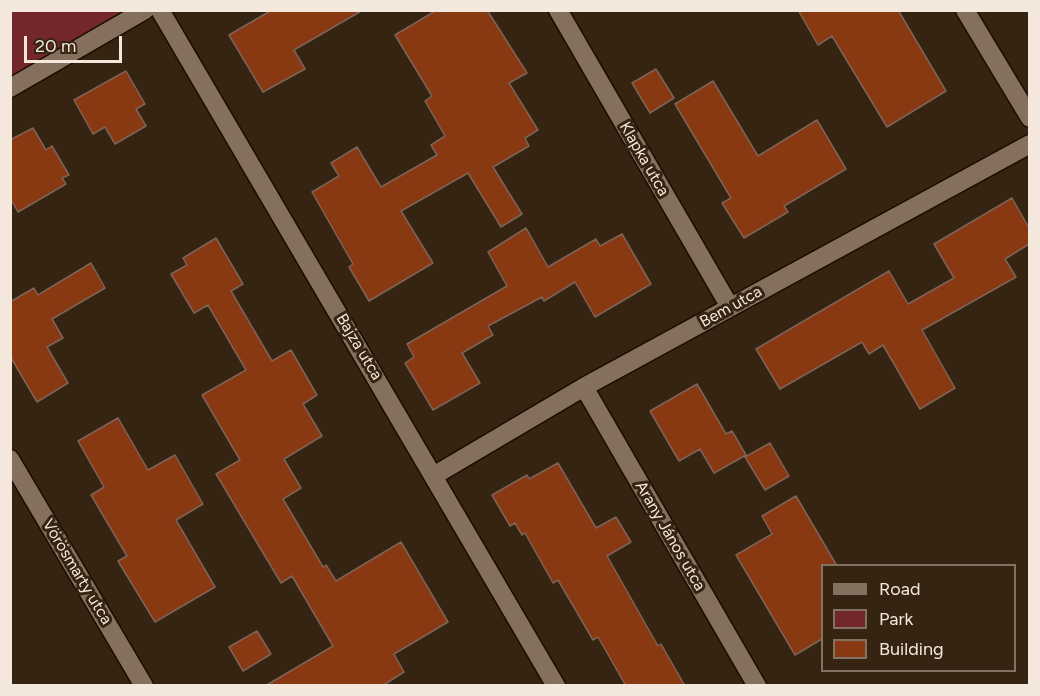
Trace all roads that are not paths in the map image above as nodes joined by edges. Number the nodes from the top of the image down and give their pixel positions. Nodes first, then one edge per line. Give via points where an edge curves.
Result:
1 (145, 10) edge
2 (160, 10) edge
3 (558, 10) edge
4 (965, 10) edge
5 (10, 88) edge
6 (1029, 117) edge
7 (1029, 144) edge
8 (730, 307) junction
9 (584, 387) junction
10 (10, 459) edge
11 (435, 475) junction
12 (144, 686) edge
13 (556, 686) edge
14 (757, 686) edge

1 - 5 street
2 - 11 street, Bajza utca
3 - 8 street, Klapka utca
4 - 6 street
7 - 8 street, Bem utca
8 - 9 street, Bem utca
9 - 11 street, Bem utca
9 - 14 street, Arany János utca
10 - 12 street, Vörösmarty utca
11 - 13 street, Bajza utca

